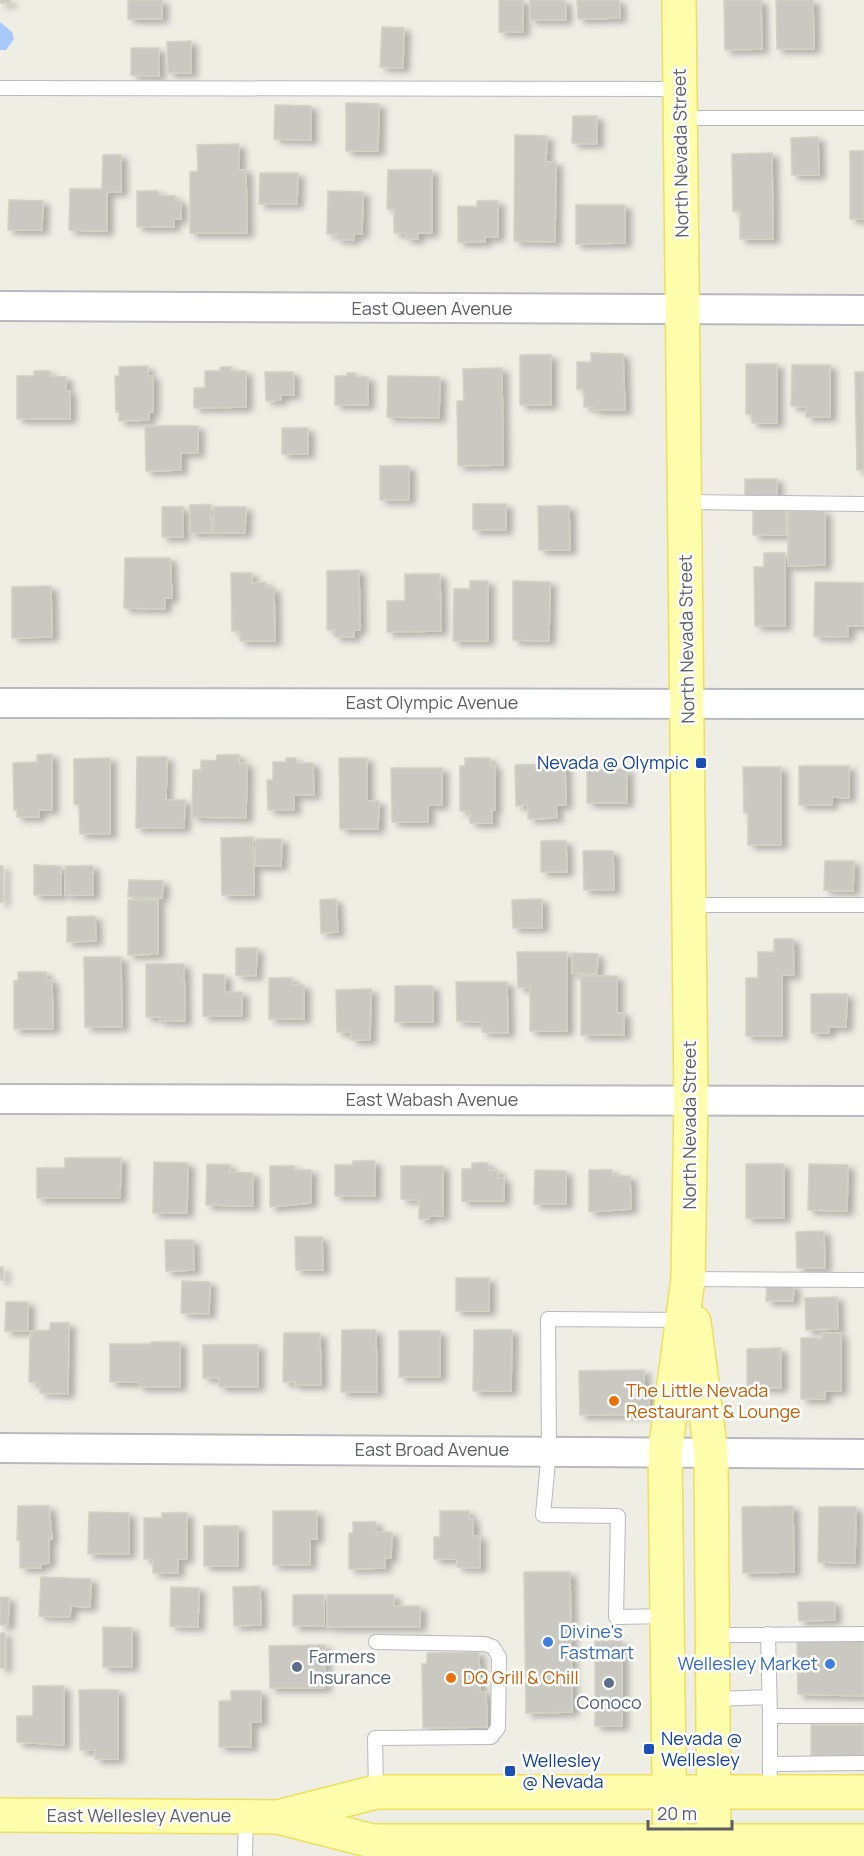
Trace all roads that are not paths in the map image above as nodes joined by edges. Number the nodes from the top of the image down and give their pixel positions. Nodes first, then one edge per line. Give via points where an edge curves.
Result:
1 (679, 0) edge
2 (0, 88) edge
3 (681, 104) junction
4 (864, 118) edge
5 (0, 306) edge
6 (683, 310) junction
7 (864, 310) edge
8 (686, 502) junction
9 (864, 504) edge
10 (0, 703) edge
11 (688, 703) junction
12 (864, 704) edge
13 (688, 905) junction
14 (864, 905) edge
15 (0, 1099) edge
16 (691, 1101) junction
17 (864, 1101) edge
18 (688, 1279) junction
19 (864, 1280) edge
20 (682, 1320) junction
21 (0, 1448) edge
22 (549, 1450) junction
23 (666, 1452) junction
24 (711, 1454) junction
25 (864, 1454) edge
26 (668, 1616) junction
27 (768, 1634) junction
28 (864, 1634) edge
29 (714, 1635) junction
30 (376, 1642) dead end
31 (769, 1697) junction
32 (714, 1699) junction
33 (770, 1716) junction
34 (864, 1716) edge
35 (864, 1763) edge
36 (771, 1777) junction
37 (670, 1791) junction
38 (713, 1791) junction
39 (376, 1792) junction
40 (864, 1792) edge
41 (0, 1815) edge
42 (262, 1817) junction
43 (864, 1841) edge
44 (670, 1849) edge
45 (714, 1849) edge
46 (245, 1856) edge

1 - 3 main road, North Nevada Street
2 - 3 lane
3 - 4 lane
3 - 6 main road, North Nevada Street
5 - 6 street, East Queen Avenue
6 - 7 street, East Queen Avenue
6 - 8 main road, North Nevada Street
8 - 9 lane
8 - 11 main road, North Nevada Street
10 - 11 street, East Olympic Avenue
11 - 12 street, East Olympic Avenue
11 - 13 main road, North Nevada Street
13 - 14 lane
13 - 16 main road, North Nevada Street
15 - 16 street, East Wabash Avenue
16 - 17 street, East Wabash Avenue
16 - 18 main road, North Nevada Street
18 - 19 lane
18 - 20 main road, North Nevada Street
18 - 24 main road, North Nevada Street
20 - 22 lane via 548,1319
20 - 23 main road, North Nevada Street
21 - 22 street, East Broad Avenue
22 - 23 street, East Broad Avenue
22 - 26 lane via 543,1515 618,1516 616,1617
23 - 24 street, East Broad Avenue
23 - 26 main road, North Nevada Street
24 - 25 street, East Broad Avenue
24 - 29 main road, North Nevada Street
26 - 37 main road, North Nevada Street
27 - 28 lane
27 - 29 lane
27 - 31 lane
29 - 32 main road, North Nevada Street
30 - 39 lane via 485,1644 493,1647 499,1657 498,1728 491,1737 375,1738
31 - 32 lane
31 - 33 lane
32 - 38 main road, North Nevada Street
33 - 34 lane
33 - 36 lane
35 - 36 lane
36 - 38 main road, East Wellesley Avenue
36 - 40 main road, East Wellesley Avenue
37 - 38 main road, East Wellesley Avenue
37 - 39 main road, East Wellesley Avenue
37 - 44 main road, North Nevada Street
38 - 45 main road, North Nevada Street
39 - 42 main road, East Wellesley Avenue
41 - 42 main road, East Wellesley Avenue
42 - 44 main road, East Wellesley Avenue via 372,1841
42 - 46 lane
43 - 45 main road, East Wellesley Avenue
44 - 45 main road, East Wellesley Avenue

